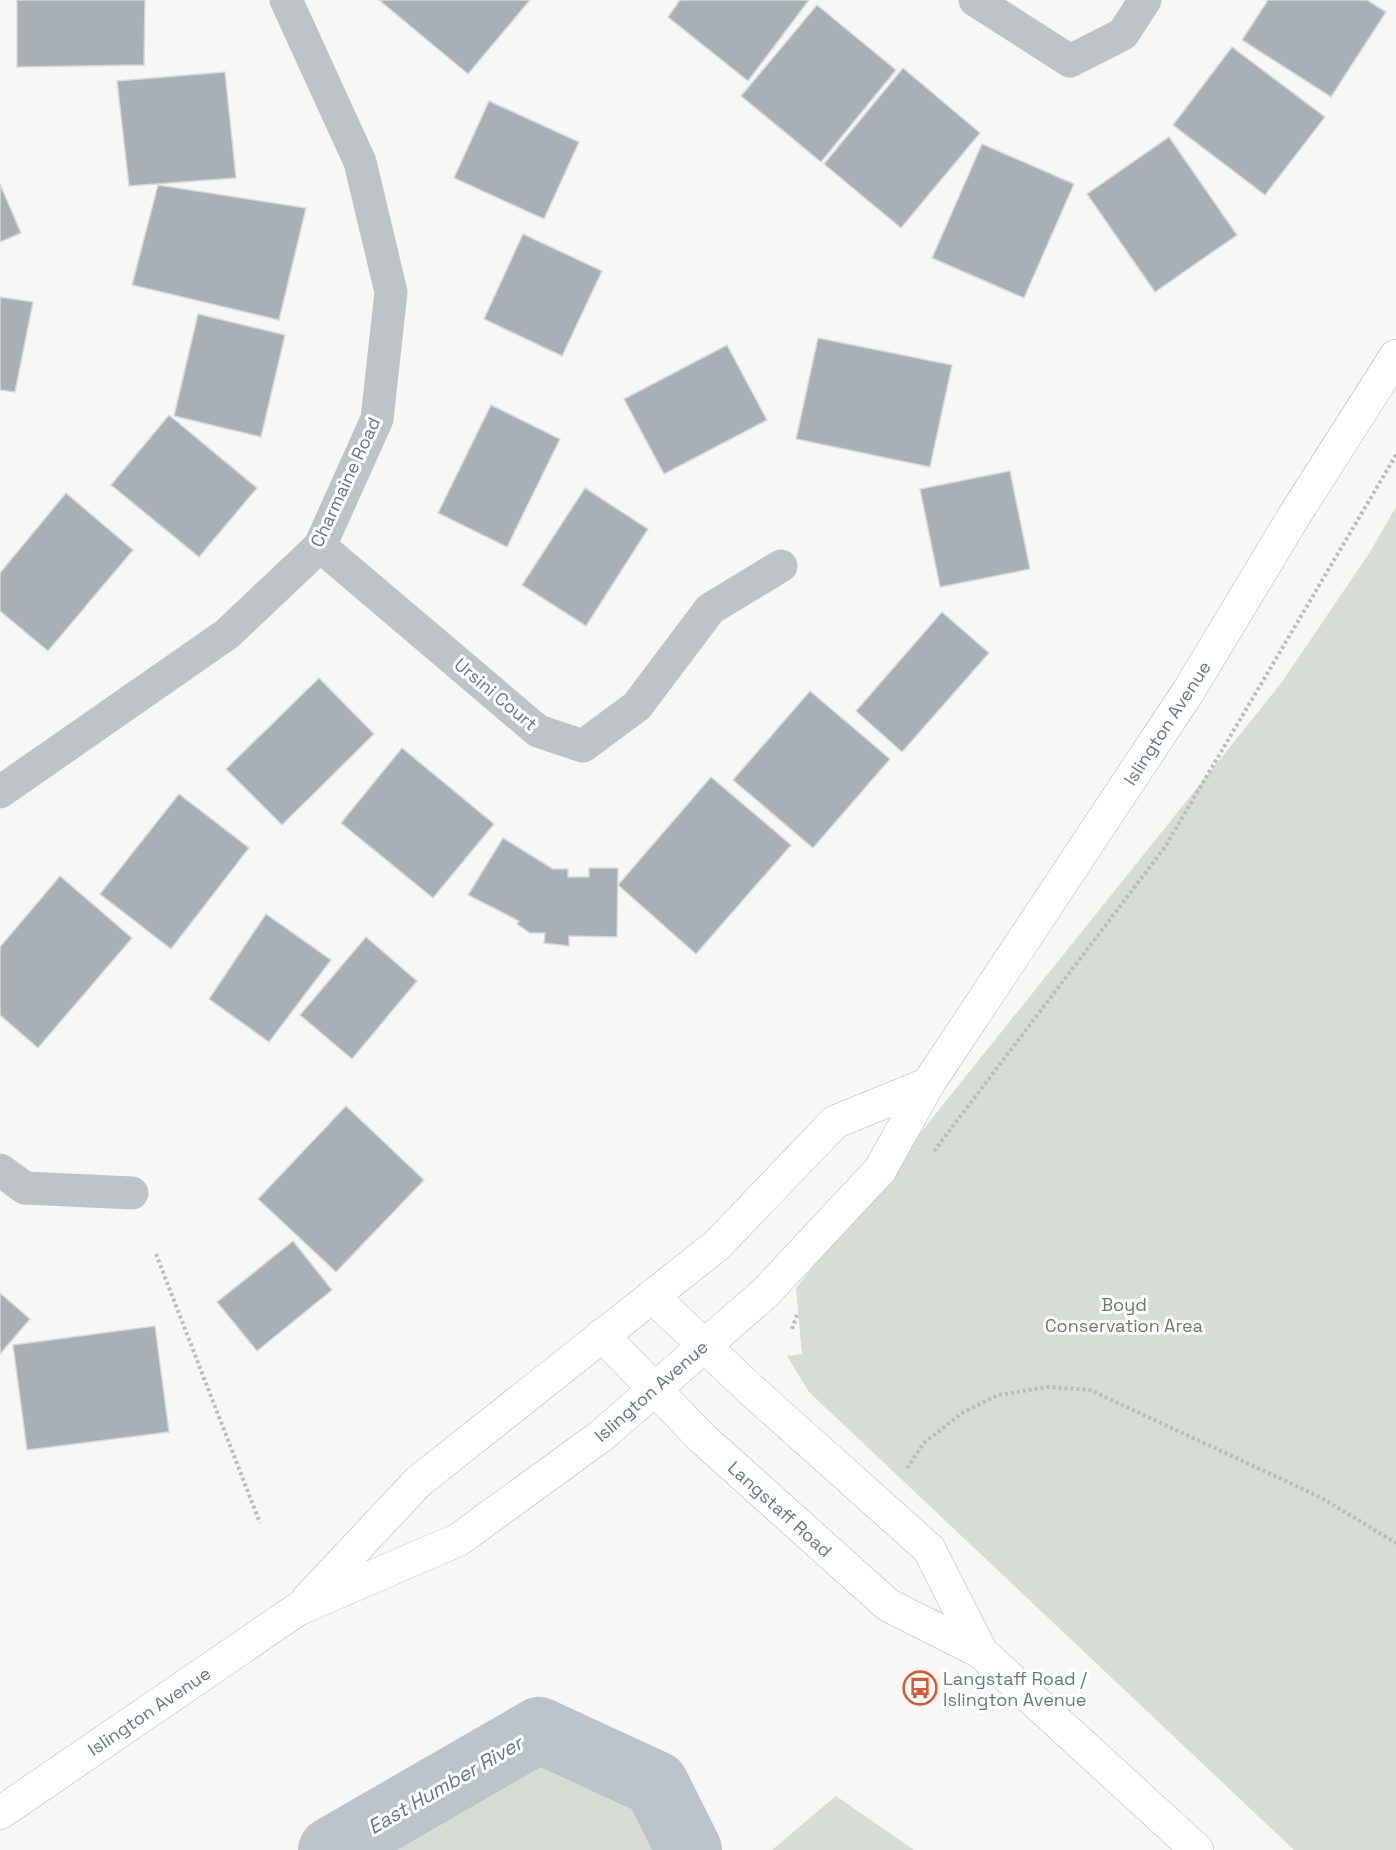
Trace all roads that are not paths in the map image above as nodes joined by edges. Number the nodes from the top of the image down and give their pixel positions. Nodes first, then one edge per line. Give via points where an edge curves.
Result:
1 (286, 0) edge
2 (975, 0) edge
3 (1145, 0) edge
4 (1396, 356) edge
5 (320, 546) junction
6 (781, 566) dead end
7 (0, 792) edge
8 (928, 1084) junction
9 (0, 1170) edge
10 (132, 1193) dead end
11 (652, 1296) junction
12 (602, 1335) junction
13 (704, 1346) junction
14 (654, 1389) junction
15 (298, 1609) junction
16 (981, 1652) junction
17 (0, 1813) edge
18 (1197, 1850) edge

1 - 5 street, Charmaine Road via 360,162 391,292 377,419
2 - 3 street via 1070,61 1123,34
4 - 8 main road, Islington Avenue via 1188,692
5 - 6 street, Ursini Court via 538,731 583,746 637,706 710,609
5 - 7 street, Charmaine Road via 227,634
8 - 11 main road, Islington Avenue via 835,1122 717,1246
8 - 13 main road, Islington Avenue via 880,1170 765,1293
9 - 10 street via 25,1188
11 - 12 main road, Islington Avenue
11 - 13 main road, Langstaff Road
12 - 14 main road, Langstaff Road
12 - 15 main road, Islington Avenue via 418,1481
13 - 14 main road, Islington Avenue
13 - 16 main road, Langstaff Road via 929,1549
14 - 15 main road, Islington Avenue via 601,1436 458,1540
14 - 16 main road, Langstaff Road via 702,1438 888,1605
15 - 17 main road, Islington Avenue
16 - 18 main road, Langstaff Road

